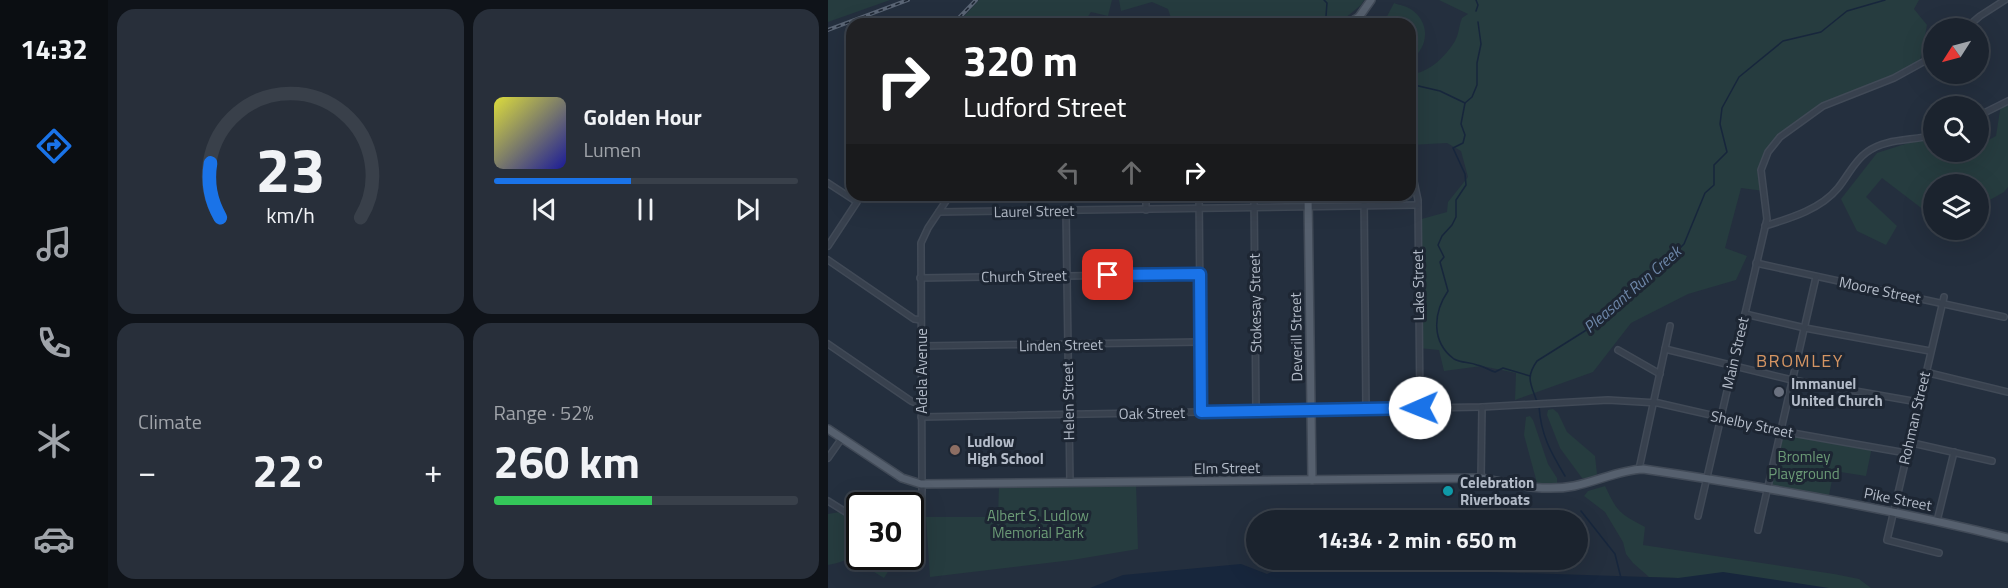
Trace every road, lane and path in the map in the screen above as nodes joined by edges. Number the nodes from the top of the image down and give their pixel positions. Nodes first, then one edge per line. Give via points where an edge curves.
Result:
1 (1371, 0) edge
2 (2005, 0) edge
3 (1357, 18) edge
4 (1978, 18) edge
5 (1923, 62) edge
6 (2008, 100) edge
7 (1989, 110) edge
8 (1923, 137) edge
9 (828, 183) edge
10 (1416, 188) edge
11 (846, 195) edge
12 (855, 201) edge
13 (946, 201) edge
14 (1146, 201) edge
15 (1199, 201) edge
16 (1254, 201) edge
17 (1308, 201) edge
18 (1364, 201) edge
19 (1418, 205) junction
20 (1364, 206) junction
21 (1308, 207) junction
22 (1254, 208) junction
23 (1199, 209) junction
24 (1146, 210) junction
25 (1066, 211) junction
26 (939, 212) junction
27 (1765, 226) junction
28 (828, 246) edge
29 (828, 260) edge
30 (1756, 263) junction
31 (1200, 274) junction
32 (1067, 276) junction
33 (1816, 277) junction
34 (920, 278) junction
35 (1943, 300) junction
36 (1745, 314) junction
37 (2004, 317) dead end
38 (921, 320) junction
39 (1670, 326) dead end
40 (1804, 328) junction
41 (1200, 342) junction
42 (828, 344) edge
43 (1068, 344) junction
44 (921, 346) junction
45 (1618, 350) dead end
46 (1665, 350) junction
47 (1930, 351) junction
48 (1732, 365) junction
49 (1925, 372) junction
50 (1660, 374) junction
51 (1792, 380) junction
52 (2008, 392) edge
53 (1598, 400) joint
54 (1653, 402) junction
55 (1918, 402) junction
56 (921, 405) junction
57 (1482, 407) junction
58 (1420, 408) junction
59 (1366, 409) junction
60 (1311, 410) junction
61 (1256, 411) junction
62 (1201, 412) junction
63 (1069, 414) junction
64 (921, 417) junction
65 (1720, 417) junction
66 (828, 429) edge
67 (1781, 431) junction
68 (842, 438) junction
69 (1908, 442) junction
70 (1954, 452) junction
71 (1906, 453) junction
72 (828, 458) edge
73 (1992, 461) dead end
74 (1639, 469) junction
75 (1481, 478) junction
76 (1705, 478) junction
77 (1312, 480) junction
78 (1070, 483) junction
79 (921, 484) junction
80 (1767, 489) junction
81 (921, 492) edge
82 (828, 501) edge
83 (846, 512) edge
84 (1892, 512) junction
85 (1698, 516) dead end
86 (1937, 521) junction
87 (1758, 530) dead end
88 (2008, 538) edge
89 (1940, 553) dead end

1 - 3 main road
2 - 4 street
5 - 27 street, Main Street via 1823,106 1776,142 1761,170 1767,207
6 - 7 street
8 - 27 street via 1875,147 1860,157 1823,202
9 - 11 street
10 - 19 street, Lake Street
12 - 28 street
13 - 26 street, Adela Avenue
14 - 24 street
15 - 23 street
16 - 22 street, Stokesay Street
17 - 21 main road, Deverill Street
18 - 20 street
19 - 20 street, Laurel Street
19 - 58 street, Lake Street
20 - 21 street, Laurel Street
20 - 59 street
21 - 22 street, Laurel Street
21 - 60 main road, Deverill Street
22 - 23 street, Laurel Street
22 - 61 street, Stokesay Street
23 - 24 street, Laurel Street
23 - 31 street
24 - 25 street, Laurel Street
25 - 26 street, Laurel Street
25 - 32 street, Helen Street
26 - 34 street, Adela Avenue via 921,243
27 - 30 street, Main Street
29 - 38 street
30 - 33 street, Moore Street
30 - 36 street, Main Street
31 - 32 street, Church Street
31 - 41 street
32 - 34 street, Church Street
32 - 43 street, Helen Street
33 - 35 street, Moore Street
33 - 40 street
34 - 38 street, Adela Avenue
35 - 37 street, Moore Street
35 - 47 street, Rohman Street
36 - 40 street
36 - 48 street, Main Street
38 - 44 street, Adela Avenue
39 - 46 street
40 - 47 street
40 - 51 street
41 - 43 street, Linden Street
41 - 62 street
42 - 56 street
43 - 44 street, Linden Street
43 - 63 street, Helen Street
44 - 56 street, Adela Avenue
45 - 50 street
46 - 48 street
46 - 50 street
47 - 49 street, Rohman Street
48 - 51 street
48 - 65 street, Main Street
49 - 52 street
49 - 55 street, Rohman Street
50 - 54 street
51 - 55 street
51 - 67 street
53 - 54 street, Shelby Street
53 - 57 street, Oak Street
54 - 65 street, Shelby Street
54 - 74 street
55 - 69 street, Rohman Street
56 - 64 street, Adela Avenue
57 - 58 street, Oak Street
57 - 75 street
58 - 59 street, Oak Street
59 - 60 street, Oak Street
60 - 61 street, Oak Street
60 - 77 main road, Deverill Street
61 - 62 street, Oak Street
62 - 63 street, Oak Street
63 - 64 street, Oak Street
63 - 78 street, Helen Street
64 - 79 street, Adela Avenue
65 - 67 street, Shelby Street
65 - 76 street, Main Street
66 - 68 main road, Elm Street
67 - 71 street, Shelby Street
67 - 80 street
68 - 72 street
68 - 79 main road, Elm Street via 902,478
69 - 70 street
69 - 71 street, Rohman Street
70 - 73 street
70 - 86 street
71 - 84 street, Rohman Street
74 - 75 main road, Elm Street via 1566,487 1536,488
74 - 76 main road, Pike Street
75 - 77 main road, Elm Street
76 - 80 main road, Pike Street
76 - 85 street, Main Street
77 - 78 main road, Elm Street
78 - 79 main road, Elm Street
79 - 81 street, Adela Avenue
80 - 84 main road, Pike Street
80 - 87 street
82 - 83 street
84 - 86 main road, Pike Street
84 - 89 street, Rohman Street via 1887,540
86 - 88 main road, Pike Street

